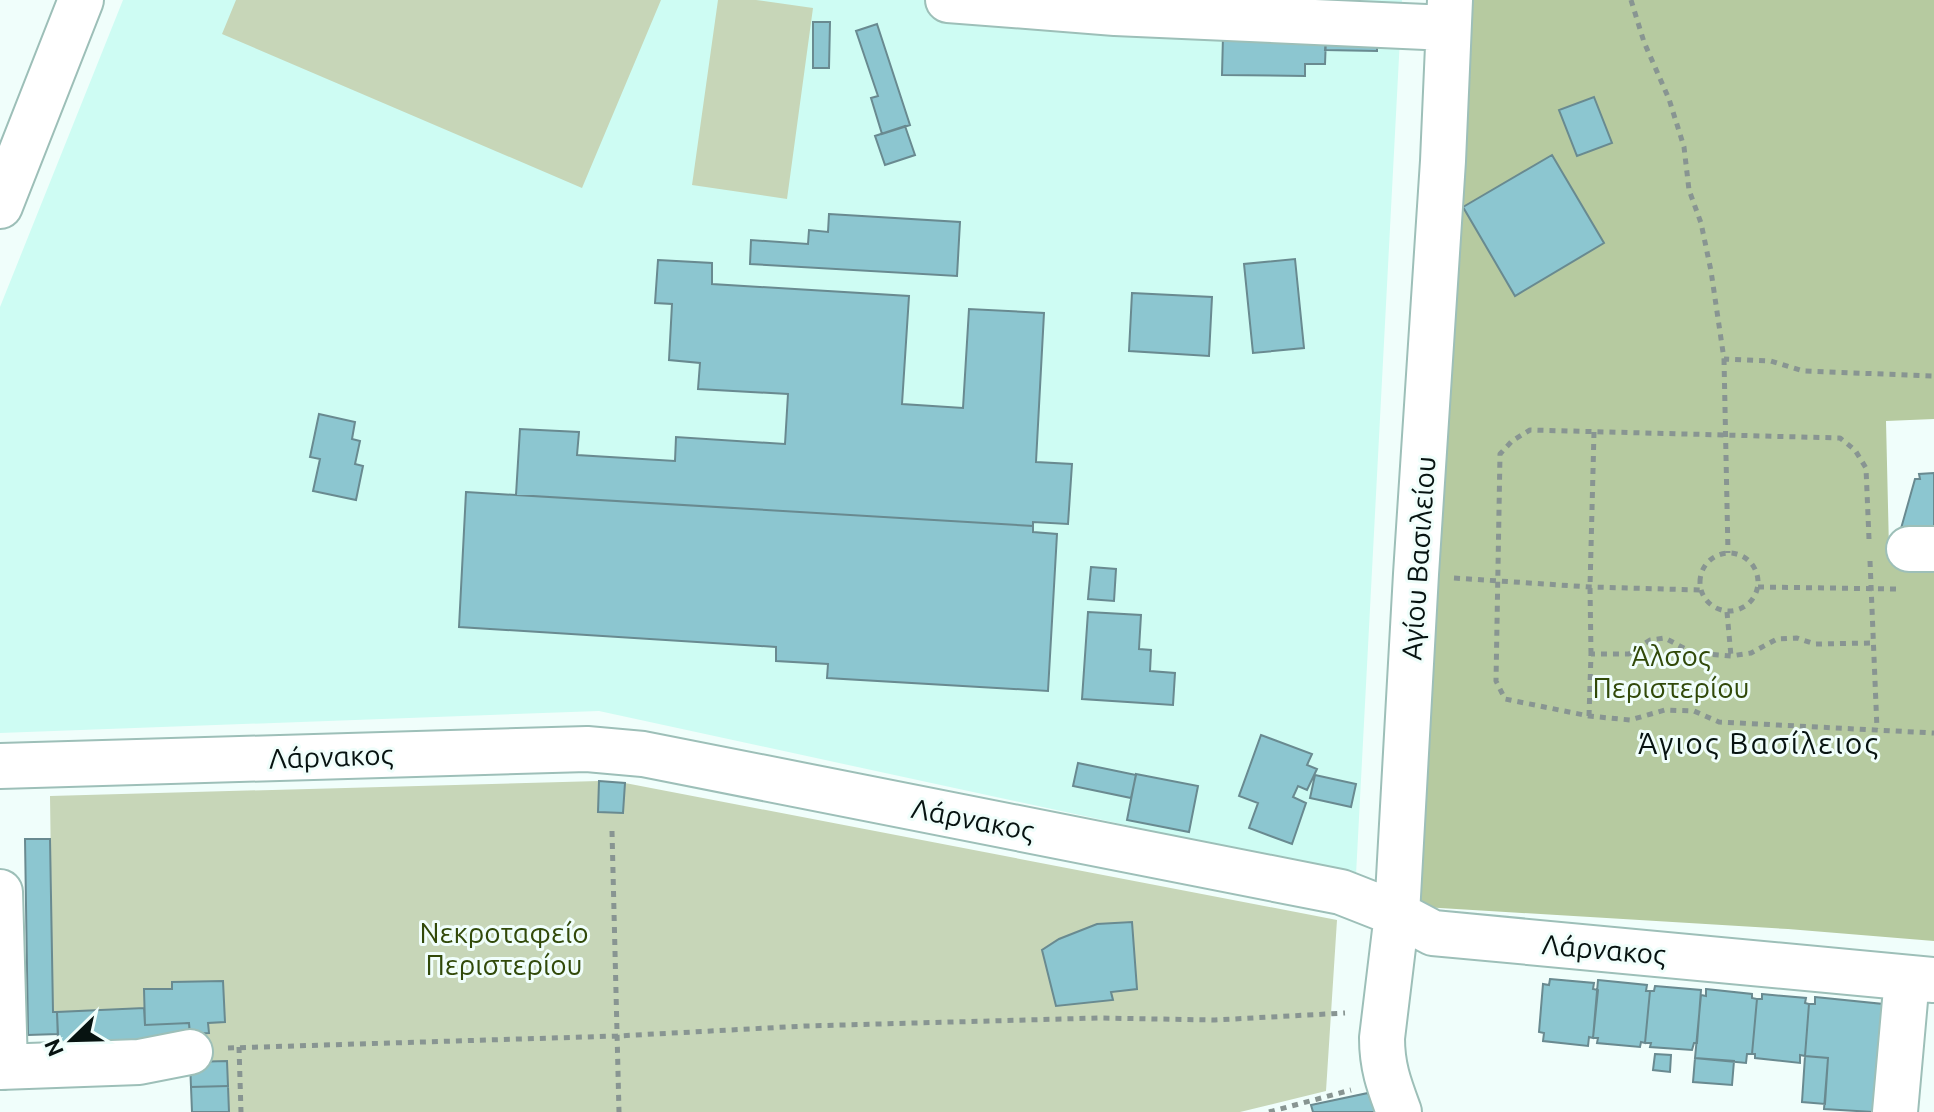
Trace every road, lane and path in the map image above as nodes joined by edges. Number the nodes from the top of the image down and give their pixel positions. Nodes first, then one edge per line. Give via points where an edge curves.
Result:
1 (81, 0) edge
2 (948, 0) edge
3 (1631, 0) edge
4 (1449, 14) edge
5 (10, 156) edge
6 (0, 206) edge
7 (1724, 359) junction
8 (1934, 376) edge
9 (1594, 432) junction
10 (1726, 435) junction
11 (1728, 553) junction
12 (1897, 558) edge
13 (1497, 581) junction
14 (1590, 587) junction
15 (1758, 587) junction
16 (1872, 588) junction
17 (1700, 590) junction
18 (1727, 612) junction
19 (1874, 643) junction
20 (1591, 654) junction
21 (1731, 656) junction
22 (1589, 716) junction
23 (1877, 729) junction
24 (1934, 733) edge
25 (0, 766) edge
26 (612, 831) dead end
27 (0, 892) edge
28 (1397, 914) junction
29 (1920, 979) edge
30 (1, 992) edge
31 (1386, 1013) junction
32 (617, 1036) junction
33 (239, 1047) junction
34 (190, 1052) joint
35 (3, 1067) edge
36 (1393, 1096) edge
37 (241, 1112) edge
38 (619, 1112) edge
39 (1269, 1112) edge
40 (1895, 1112) edge

1 - 5 street
2 - 4 street via 1115,13
3 - 7 path via 1684,147
4 - 28 street, Αγίου Βασιλείου
5 - 6 street
7 - 8 path via 1771,361 1803,371
7 - 10 path
9 - 10 path
9 - 13 path via 1530,430 1500,454
9 - 14 path
10 - 11 path
10 - 12 path via 1840,438 1866,468
11 - 15 path via 1745,557 1756,571
11 - 17 path via 1712,558 1701,572
12 - 16 path
12 - 16 path
13 - 14 path
13 - 22 path via 1496,681 1505,699
14 - 17 path
14 - 20 path
15 - 16 path
15 - 18 path via 1747,606
16 - 19 path
17 - 18 path via 1710,605
18 - 21 path
19 - 21 path via 1777,639 1751,653
19 - 23 path
20 - 21 path via 1629,654 1650,640 1665,638 1693,653
20 - 22 path
22 - 23 path via 1630,720 1665,710 1694,711 1719,722
23 - 24 path
25 - 28 street, Λάρνακος via 587,749 643,754 1341,892
26 - 32 path
27 - 30 street
28 - 29 street, Λάρνακος via 1433,933
28 - 31 street, Αγίου Βασιλείου
29 - 40 street
30 - 35 street
31 - 32 path via 836,1025
31 - 36 street, Αγίου Βασιλείου via 1382,1058
32 - 33 path
32 - 38 path
33 - 34 path
33 - 37 path
34 - 35 street via 139,1062
36 - 39 path

